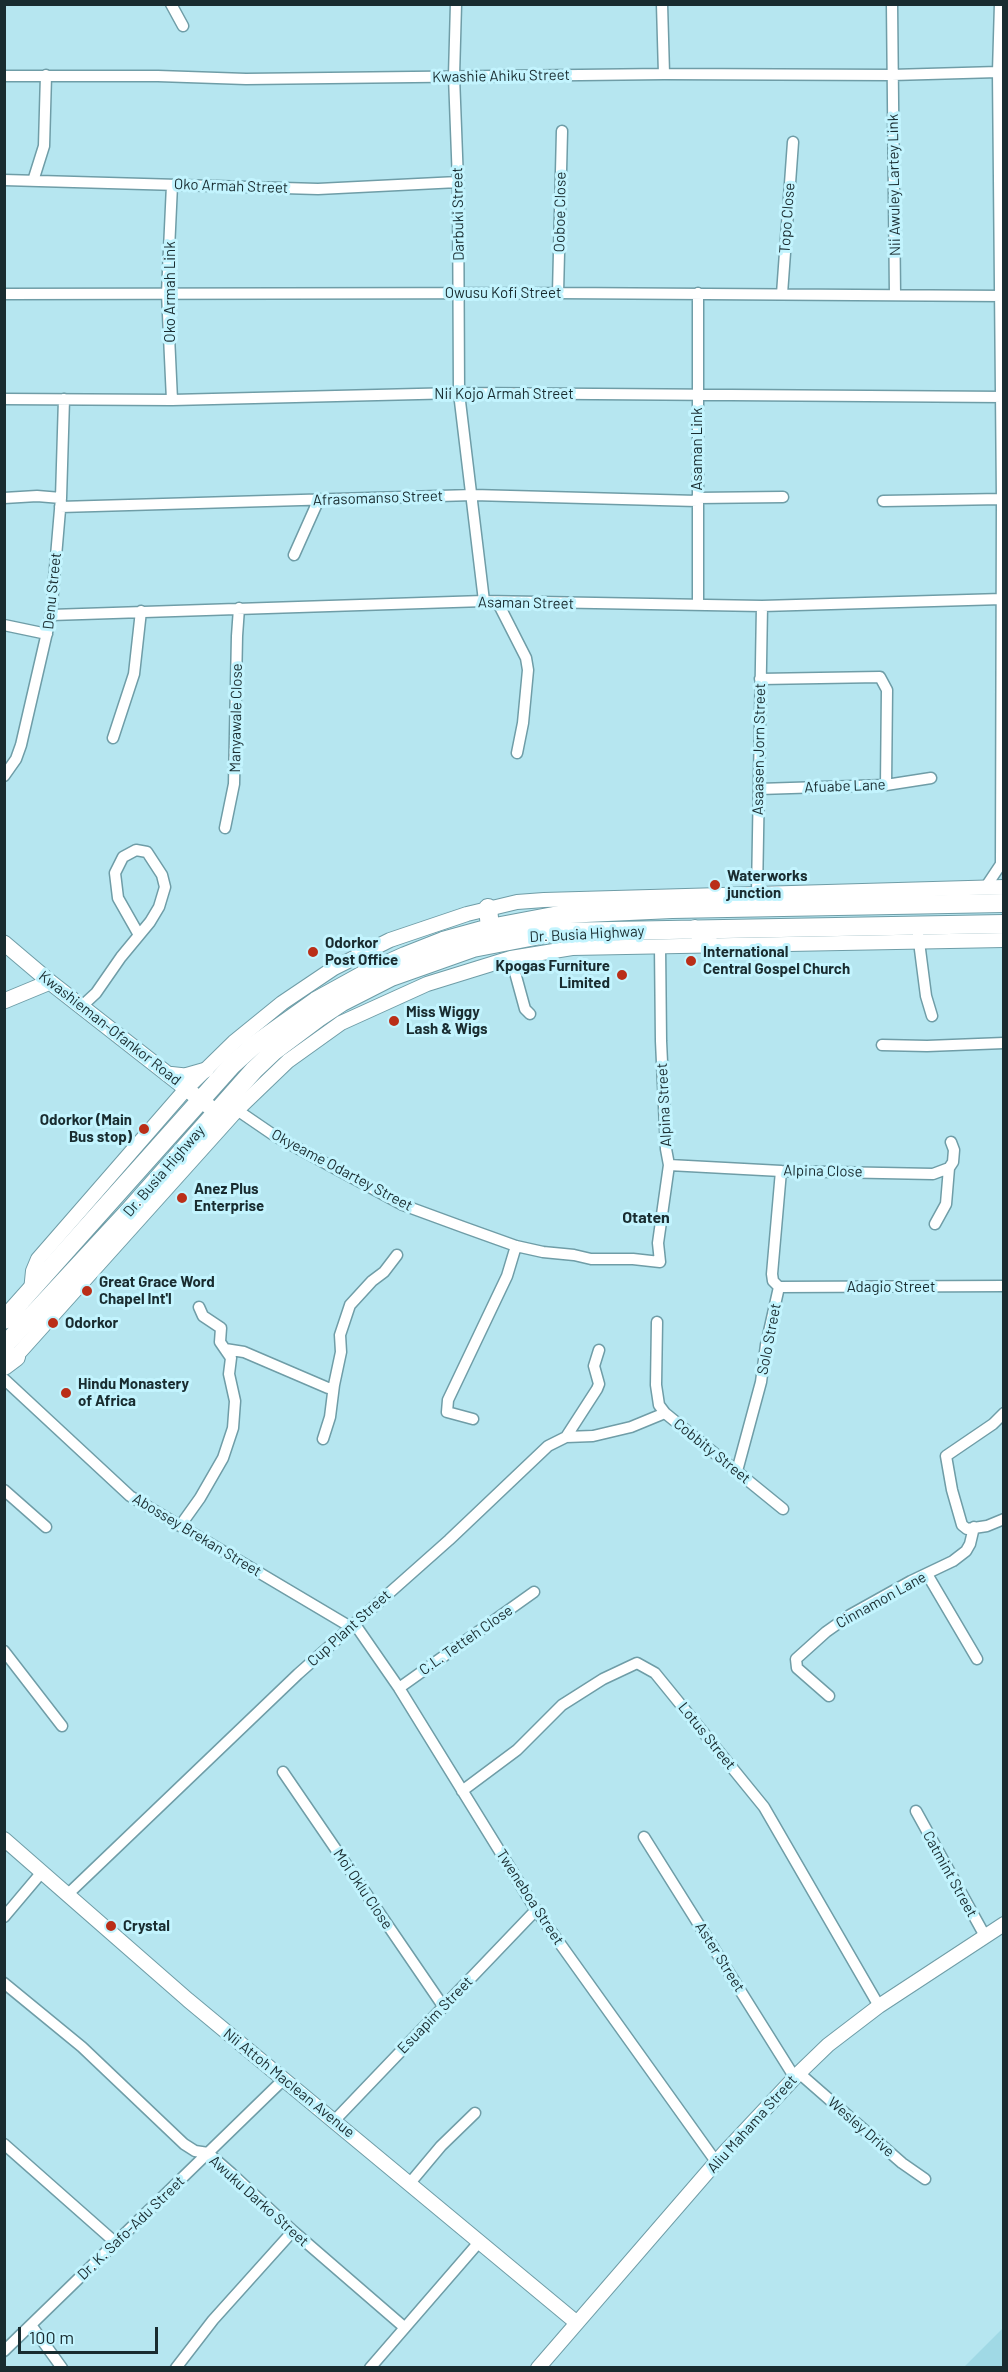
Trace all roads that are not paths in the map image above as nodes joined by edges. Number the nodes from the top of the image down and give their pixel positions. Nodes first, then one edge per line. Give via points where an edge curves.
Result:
1 (171, 4) edge
2 (456, 4) edge
3 (662, 4) edge
4 (892, 4) edge
5 (1000, 4) edge
6 (183, 26) dead end
7 (998, 72) junction
8 (664, 74) junction
9 (46, 75) junction
10 (892, 75) junction
11 (4, 76) edge
12 (454, 76) junction
13 (1001, 125) edge
14 (562, 131) dead end
15 (793, 142) dead end
16 (4, 180) edge
17 (33, 181) junction
18 (458, 182) junction
19 (172, 185) junction
20 (1002, 190) edge
21 (167, 292) junction
22 (459, 293) junction
23 (558, 293) junction
24 (698, 293) junction
25 (4, 294) edge
26 (782, 294) junction
27 (895, 295) junction
28 (1003, 296) edge
29 (459, 393) junction
30 (697, 395) junction
31 (1003, 397) edge
32 (4, 399) edge
33 (64, 399) junction
34 (172, 400) junction
35 (473, 495) junction
36 (783, 497) dead end
37 (4, 498) edge
38 (319, 499) junction
39 (1002, 499) edge
40 (697, 500) junction
41 (883, 501) dead end
42 (61, 503) junction
43 (294, 555) dead end
44 (1002, 598) edge
45 (484, 601) junction
46 (498, 603) junction
47 (698, 605) junction
48 (762, 606) junction
49 (239, 608) junction
50 (141, 611) junction
51 (51, 615) junction
52 (4, 625) edge
53 (47, 634) junction
54 (1003, 672) edge
55 (760, 679) junction
56 (113, 738) dead end
57 (517, 753) dead end
58 (1003, 764) edge
59 (4, 776) edge
60 (931, 778) dead end
61 (886, 785) junction
62 (759, 789) junction
63 (225, 828) dead end
64 (1002, 866) edge
65 (1004, 887) edge
66 (985, 888) junction
67 (757, 893) junction
68 (1004, 903) edge
69 (488, 908) junction
70 (1004, 924) edge
71 (490, 928) junction
72 (695, 929) junction
73 (918, 934) junction
74 (139, 936) junction
75 (1004, 940) edge
76 (4, 943) edge
77 (660, 946) junction
78 (711, 946) junction
79 (511, 958) junction
80 (50, 982) junction
81 (4, 1001) edge
82 (82, 1006) junction
83 (530, 1014) dead end
84 (932, 1016) dead end
85 (272, 1031) junction
86 (1004, 1043) edge
87 (882, 1045) dead end
88 (206, 1070) junction
89 (167, 1074) junction
90 (193, 1095) junction
91 (237, 1110) junction
92 (216, 1112) junction
93 (951, 1142) dead end
94 (669, 1165) junction
95 (949, 1168) junction
96 (781, 1171) junction
97 (935, 1224) dead end
98 (96, 1246) junction
99 (516, 1246) junction
100 (397, 1255) dead end
101 (660, 1262) joint
102 (1004, 1286) edge
103 (779, 1287) junction
104 (199, 1307) dead end
105 (4, 1320) edge
106 (657, 1322) dead end
107 (225, 1349) junction
108 (599, 1350) dead end
109 (7, 1359) edge
110 (4, 1379) edge
111 (334, 1385) junction
112 (665, 1413) junction
113 (1004, 1413) edge
114 (473, 1419) dead end
115 (566, 1437) junction
116 (323, 1439) dead end
117 (737, 1471) junction
118 (4, 1490) edge
119 (783, 1509) dead end
120 (1004, 1519) edge
121 (180, 1526) junction
122 (46, 1527) dead end
123 (974, 1527) junction
124 (927, 1574) junction
125 (534, 1592) dead end
126 (352, 1625) junction
127 (4, 1651) edge
128 (977, 1659) dead end
129 (399, 1688) junction
130 (829, 1696) dead end
131 (62, 1726) dead end
132 (283, 1772) dead end
133 (462, 1791) junction
134 (915, 1811) dead end
135 (644, 1837) dead end
136 (4, 1839) edge
137 (42, 1872) junction
138 (68, 1895) junction
139 (536, 1910) junction
140 (4, 1917) edge
141 (1004, 1924) edge
142 (985, 1936) junction
143 (4, 1983) edge
144 (443, 2006) junction
145 (879, 2006) junction
146 (797, 2075) junction
147 (284, 2079) junction
148 (475, 2113) dead end
149 (335, 2120) junction
150 (4, 2144) edge
151 (208, 2153) junction
152 (717, 2163) junction
153 (925, 2179) dead end
154 (410, 2183) junction
155 (293, 2231) junction
156 (480, 2241) junction
157 (116, 2243) junction
158 (578, 2323) junction
159 (31, 2325) junction
160 (404, 2328) junction
161 (4, 2351) edge
162 (62, 2367) edge
163 (176, 2367) edge
164 (370, 2367) edge
165 (538, 2367) edge

1 - 6 street
2 - 12 street, Darbuki Street
3 - 8 street
4 - 10 street, Nii Awuley Lartey Link
5 - 7 street
7 - 10 street, Kwashie Ahiku Street
7 - 13 street
8 - 10 street, Kwashie Ahiku Street
8 - 12 street, Kwashie Ahiku Street
9 - 11 street, Kwashie Ahiku Street
9 - 12 street, Kwashie Ahiku Street via 246,79
9 - 17 street via 44,146
10 - 27 street, Nii Awuley Lartey Link
12 - 18 street, Darbuki Street
13 - 20 street
14 - 23 street, Ooboe Close
15 - 26 street, Topo Close
16 - 17 street, Oko Armah Street
17 - 19 street, Oko Armah Street
18 - 19 street, Oko Armah Street via 318,189
18 - 22 street, Darbuki Street
19 - 21 street, Oko Armah Link
20 - 28 street
21 - 22 street, Owusu Kofi Street
21 - 25 street, Owusu Kofi Street
21 - 34 street, Oko Armah Link
22 - 23 street, Owusu Kofi Street
22 - 29 street, Darbuki Street
23 - 24 street, Owusu Kofi Street
24 - 26 street, Owusu Kofi Street
24 - 30 street, Asaman Link
26 - 27 street, Owusu Kofi Street
27 - 28 street, Owusu Kofi Street
28 - 31 street
29 - 30 street, Nii Kojo Armah Street
29 - 34 street, Nii Kojo Armah Street
29 - 35 street, Darbuki Street
30 - 31 street, Nii Kojo Armah Street
30 - 40 street, Asaman Link
31 - 39 street
32 - 33 street, Nii Kojo Armah Street
33 - 34 street, Nii Kojo Armah Street
33 - 42 street, Denu Street
35 - 38 street, Afrasomanso Street
35 - 40 street, Afrasomanso Street
35 - 45 street, Darbuki Street
36 - 40 street, Afrasomanso Street
37 - 42 street, Afrasomanso Street via 37,496
38 - 42 street, Afrasomanso Street
38 - 43 street
39 - 41 street
39 - 44 street
40 - 47 street, Asaman Link
42 - 51 street, Denu Street
44 - 48 street, Asaman Street
44 - 54 street
45 - 46 street, Asaman Street
45 - 49 street, Asaman Street
46 - 47 street, Asaman Street
46 - 57 street via 527,664
47 - 48 street, Asaman Street
48 - 55 street, Asaasen Jorn Street
49 - 50 street, Asaman Street
49 - 63 street, Manyawale Close via 234,784
50 - 51 street, Asaman Street
50 - 56 street via 134,674
51 - 53 street, Denu Street
52 - 53 street
53 - 59 street, Denu Street via 21,745
54 - 58 street
55 - 61 street via 880,677 887,690
55 - 62 street, Asaasen Jorn Street
58 - 64 street
60 - 61 street, Afuabe Lane
61 - 62 street, Afuabe Lane
62 - 67 street, Asaasen Jorn Street
64 - 66 street
65 - 66 street, Dr. Busia Highway
66 - 67 street, Dr. Busia Highway
67 - 69 street, Dr. Busia Highway via 576,898
68 - 71 highway, Dr. Busia Highway via 593,912
69 - 71 highway
69 - 88 street, Dr. Busia Highway via 390,940 334,968 282,1003
70 - 73 highway, Dr. Busia Highway
71 - 85 highway, Dr. Busia Highway via 444,941 365,974 316,1000
72 - 73 highway, Dr. Busia Highway
72 - 78 highway
72 - 92 highway, Dr. Busia Highway via 555,932 473,948 415,967 351,998 296,1033 254,1070
73 - 75 street, Dr. Busia Highway
73 - 78 street, Dr. Busia Highway
73 - 84 street
74 - 74 street via 159,907 165,887 147,852 136,850 123,858 115,873 118,898
74 - 82 street
76 - 80 main road, Kwashieman-Ofankor Road
77 - 78 street, Dr. Busia Highway
77 - 79 street, Dr. Busia Highway via 572,948
77 - 94 street, Alpina Street
79 - 83 street via 525,1009
79 - 91 street, Dr. Busia Highway via 428,984 341,1023 288,1061
80 - 81 main road
80 - 82 main road, Kwashieman-Ofankor Road
82 - 89 main road, Kwashieman-Ofankor Road
85 - 90 highway, Dr. Busia Highway
85 - 92 highway via 217,1093
86 - 87 street
88 - 89 main road via 185,1076
88 - 90 street, Dr. Busia Highway
89 - 90 main road, Kwashieman-Ofankor Road
90 - 92 main road, Kwashieman-Ofankor Road
90 - 98 highway via 189,1124 109,1213
90 - 105 highway, Dr. Busia Highway
91 - 99 street, Okyeame Odartey Street via 275,1136 403,1204
91 - 109 street, Dr. Busia Highway
92 - 98 highway, Dr. Busia Highway
93 - 95 street via 954,1150
94 - 96 street, Alpina Close
94 - 101 street, Alpina Street via 658,1244
95 - 96 street, Alpina Close via 925,1174
95 - 97 street via 946,1204
96 - 103 street, Solo Street via 772,1274 772,1281
98 - 109 highway, Dr. Busia Highway
99 - 101 street, Okyeame Odartey Street via 591,1259
99 - 114 street via 507,1276 448,1400 447,1412
100 - 111 street via 350,1305 340,1335 341,1352
102 - 103 street, Adagio Street
103 - 117 street, Solo Street via 761,1382
104 - 107 street via 205,1317 221,1328 220,1342
106 - 112 street via 657,1397
107 - 111 street via 244,1352 328,1388
107 - 121 street via 231,1358 233,1428 223,1458
108 - 115 street, Cup Plant Street via 594,1366 599,1384
110 - 121 street, Abossey Brekan Street via 130,1496
111 - 116 street
112 - 115 street, Cobbity Street via 613,1432
112 - 117 street, Cobbity Street
113 - 123 street via 946,1456 962,1525 967,1529
115 - 126 street, Cup Plant Street via 548,1446
117 - 119 street, Cobbity Street
118 - 122 street
120 - 123 street
121 - 126 street, Abossey Brekan Street
123 - 124 street, Cinnamon Lane via 966,1551
124 - 128 street
124 - 130 street, Cinnamon Lane via 850,1615 796,1659 797,1668
125 - 129 street, C.L. Tetteh Close
126 - 129 street, Tweneboa Street
126 - 138 street, Cup Plant Street
127 - 131 street
129 - 133 street, Tweneboa Street
132 - 144 street, Moi Oklu Close
133 - 139 street, Tweneboa Street
133 - 145 street, Lotus Street via 517,1750 562,1705 637,1663 655,1673 764,1808
134 - 142 street, Catmint Street
135 - 146 street, Aster Street
136 - 137 street, Nii Attoh Maclean Avenue
137 - 138 street, Nii Attoh Maclean Avenue
137 - 140 street
138 - 147 street, Nii Attoh Maclean Avenue
139 - 144 street, Esuapim Street
139 - 152 street, Tweneboa Street
141 - 142 street, Aliu Mahama Street
142 - 145 street, Aliu Mahama Street
143 - 151 street, Awuku Darko Street via 82,2047 184,2144
144 - 149 street, Esuapim Street
145 - 146 street, Aliu Mahama Street
146 - 152 street, Aliu Mahama Street
146 - 153 street, Wesley Drive
147 - 149 street, Nii Attoh Maclean Avenue
147 - 151 street, Dr. K. Safo-Adu Street
148 - 154 street
149 - 154 street, Nii Attoh Maclean Avenue
150 - 157 street
151 - 155 street, Awuku Darko Street
151 - 157 street, Dr. K. Safo-Adu Street
152 - 158 street, Aliu Mahama Street
154 - 156 street, Nii Attoh Maclean Avenue
155 - 160 street, Awuku Darko Street
155 - 163 street
156 - 158 street, Nii Attoh Maclean Avenue
156 - 160 street
157 - 159 street, Dr. K. Safo-Adu Street
158 - 165 street, Aliu Mahama Street
159 - 161 street, Dr. K. Safo-Adu Street
159 - 162 street
160 - 164 street

